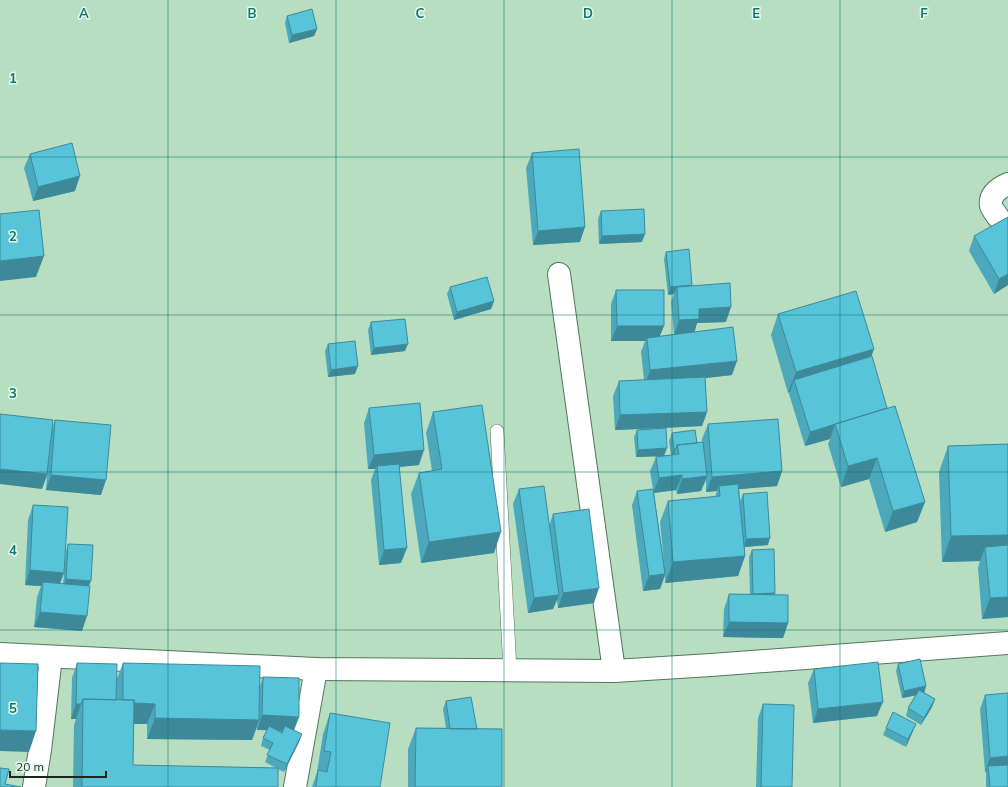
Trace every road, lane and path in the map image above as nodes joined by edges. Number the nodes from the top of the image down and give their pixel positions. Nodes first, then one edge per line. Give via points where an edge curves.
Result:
1 (1008, 184) edge
2 (998, 217) dead end
3 (560, 274) dead end
4 (497, 431) dead end
5 (1008, 642) edge
6 (0, 654) edge
7 (51, 657) junction
8 (316, 669) junction
9 (510, 670) junction
10 (614, 671) junction
11 (34, 787) edge
12 (295, 787) edge

1 - 2 main road via 1000,187 993,195 991,206
3 - 10 main road
4 - 9 lane
5 - 10 main road
6 - 7 main road
7 - 8 main road
7 - 11 main road
8 - 9 main road
8 - 12 main road
9 - 10 main road

